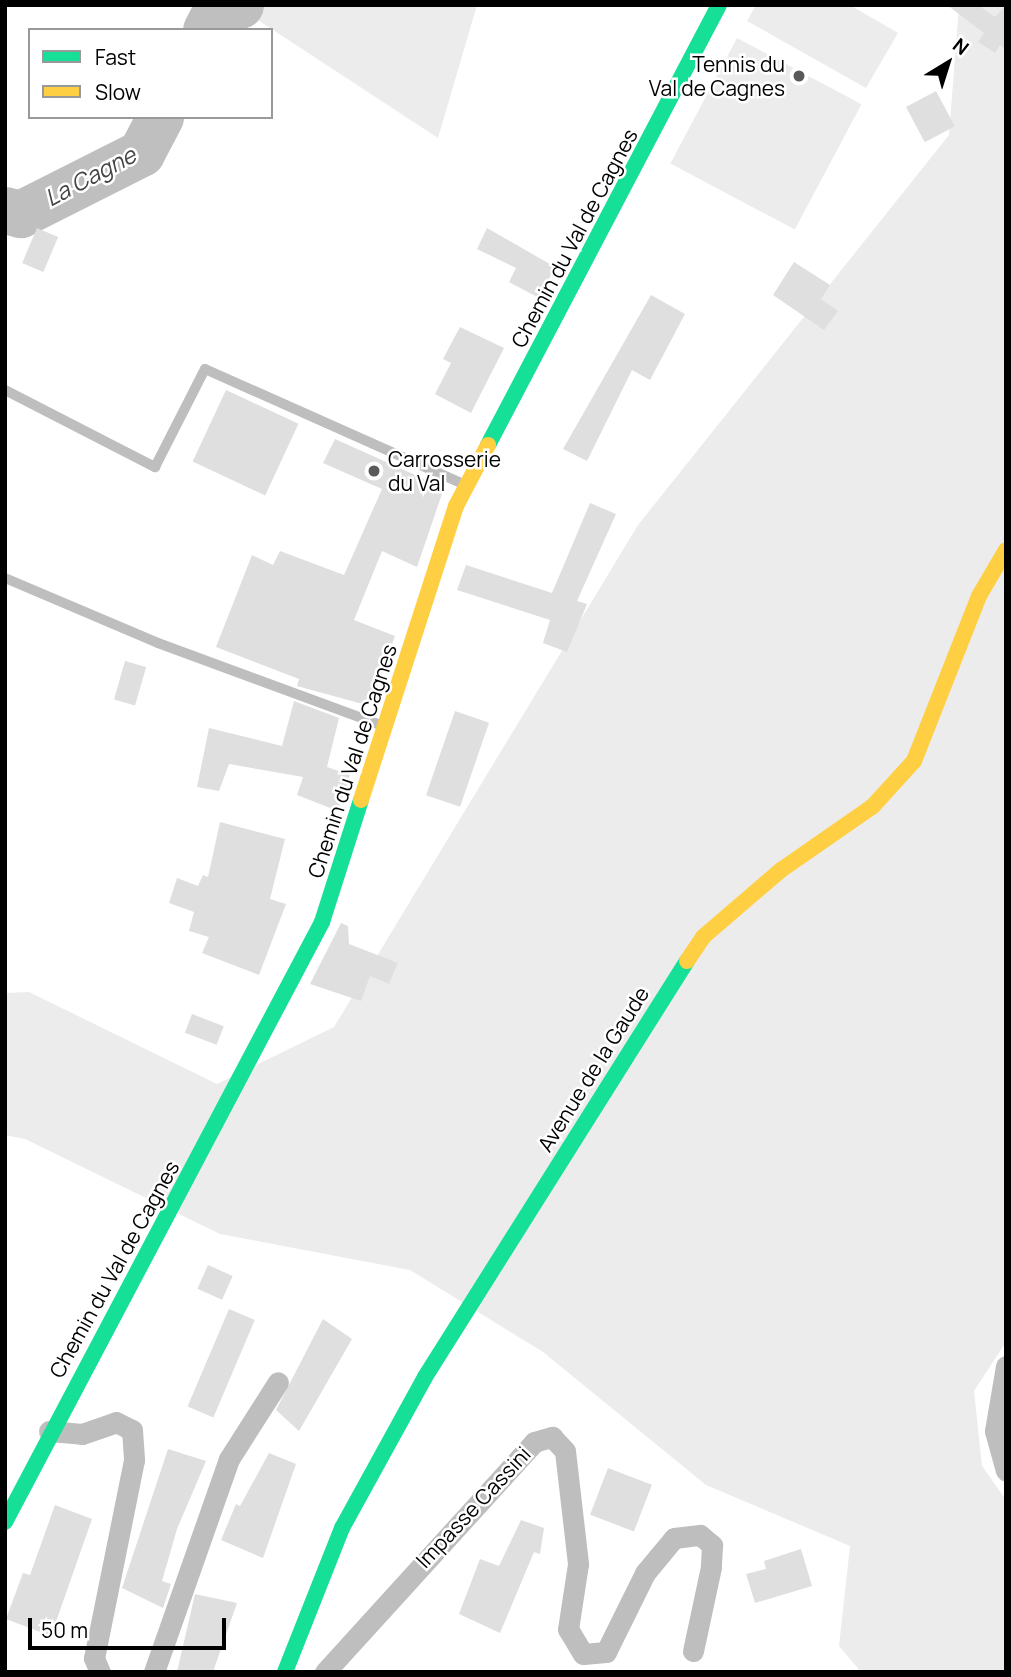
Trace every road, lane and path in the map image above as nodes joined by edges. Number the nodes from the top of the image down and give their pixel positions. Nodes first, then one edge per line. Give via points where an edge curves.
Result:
1 (719, 5) edge
2 (5, 390) edge
3 (468, 485) junction
4 (1006, 550) edge
5 (5, 578) edge
6 (385, 726) junction
7 (1006, 1366) edge
8 (278, 1382) dead end
9 (49, 1431) junction
10 (1006, 1471) edge
11 (5, 1522) edge
12 (693, 1651) dead end
13 (100, 1672) edge
14 (154, 1672) edge
15 (285, 1672) edge
16 (325, 1672) edge

1 - 3 street, Chemin du Val de Cagnes
2 - 3 lane via 155,467 205,369
3 - 6 street, Chemin du Val de Cagnes
4 - 15 street, Avenue de la Gaude via 979,596 915,761 873,806 781,870 703,937 662,1000 425,1377 342,1528
5 - 6 lane via 158,643
6 - 9 street, Chemin du Val de Cagnes via 322,922
7 - 10 street via 995,1432
8 - 14 street via 229,1459
9 - 11 street, Chemin du Val de Cagnes
9 - 13 street via 82,1434 116,1422 132,1430 134,1460 94,1658
12 - 16 street, Impasse Cassini via 711,1567 712,1545 700,1535 674,1538 645,1573 606,1652 583,1654 568,1629 578,1564 565,1451 552,1437 534,1442

